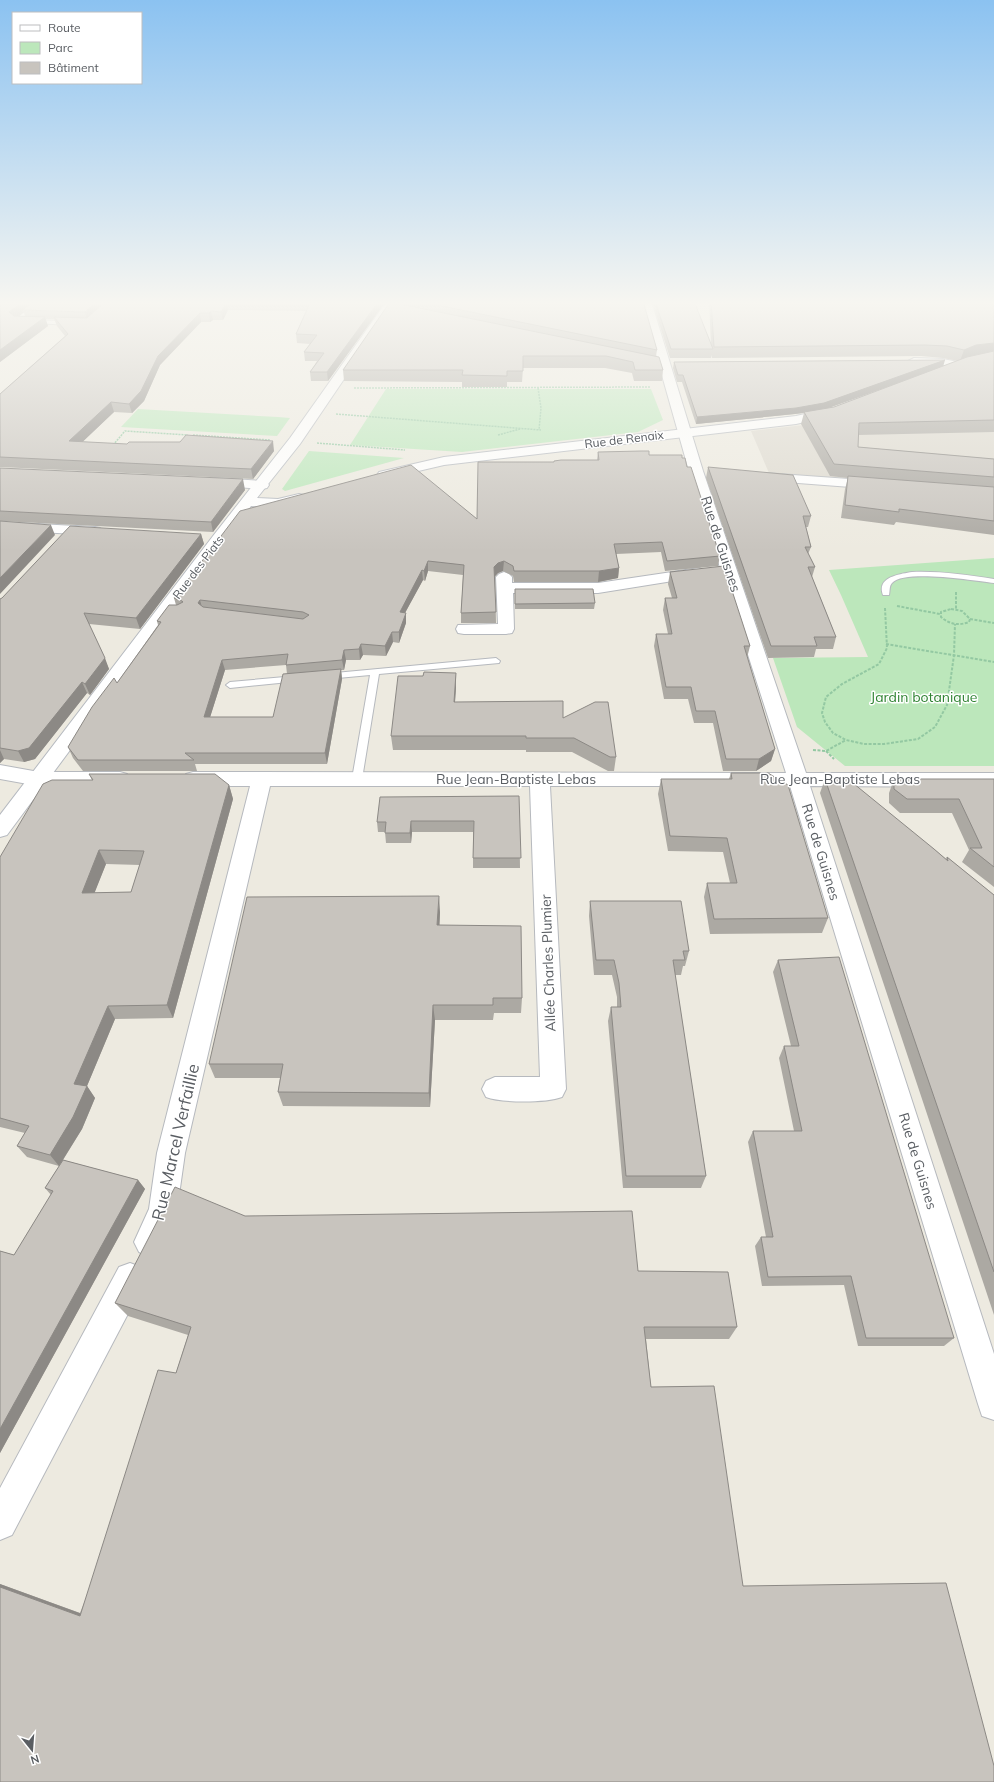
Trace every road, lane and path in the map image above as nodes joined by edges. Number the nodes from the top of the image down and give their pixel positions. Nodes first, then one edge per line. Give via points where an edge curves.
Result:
1 (335, 384) edge
2 (669, 384) edge
3 (670, 387) junction
4 (332, 388) junction
5 (538, 388) junction
6 (322, 403) junction
7 (842, 408) edge
8 (539, 430) junction
9 (546, 430) dead end
10 (684, 432) junction
11 (295, 441) junction
12 (110, 448) edge
13 (444, 460) junction
14 (751, 475) edge
15 (369, 480) edge
16 (201, 482) edge
17 (262, 485) junction
18 (892, 487) edge
19 (308, 496) edge
20 (248, 502) junction
21 (0, 526) edge
22 (70, 530) junction
23 (108, 532) edge
24 (202, 538) dead end
25 (218, 539) junction
26 (56, 545) edge
27 (730, 571) junction
28 (994, 581) edge
29 (886, 593) joint
30 (886, 604) junction
31 (940, 614) junction
32 (970, 619) junction
33 (994, 623) edge
34 (955, 624) junction
35 (464, 629) dead end
36 (886, 644) junction
37 (954, 655) junction
38 (496, 661) dead end
39 (994, 662) edge
40 (375, 672) junction
41 (322, 677) edge
42 (306, 678) edge
43 (230, 685) dead end
44 (846, 740) junction
45 (788, 750) junction
46 (0, 772) edge
47 (852, 778) junction
48 (39, 779) junction
49 (137, 779) edge
50 (175, 779) edge
51 (357, 779) junction
52 (540, 779) junction
53 (798, 779) junction
54 (261, 780) junction
55 (994, 780) edge
56 (869, 799) edge
57 (0, 830) edge
58 (495, 1089) dead end
59 (994, 1404) edge
60 (0, 1523) edge

1 - 4 street, Rue des Piats
2 - 3 street, Rue de Guisnes
3 - 5 path
3 - 10 street, Rue de Guisnes
4 - 5 path
4 - 6 street, Rue des Piats
5 - 8 path via 541,408
6 - 8 path via 334,414
6 - 11 street, Rue des Piats
7 - 10 street, Rue de Renaix via 808,418
8 - 9 path
10 - 13 street, Rue de Renaix
10 - 27 street, Rue de Guisnes via 704,472
11 - 12 path via 125,431
11 - 13 path via 439,453
11 - 17 street, Rue des Piats
13 - 15 street, Rue de Renaix
14 - 18 street
16 - 17 street
17 - 20 street, Rue des Piats
19 - 20 street via 278,503
20 - 25 street, Rue des Piats
21 - 22 street
22 - 23 street
22 - 26 street
24 - 25 street
25 - 48 street, Rue des Piats via 169,611
27 - 35 street via 598,588 505,582 506,629
27 - 45 street, Rue de Guisnes
28 - 29 lane via 933,573 917,574 891,580 886,586
29 - 30 path
30 - 31 path
30 - 36 path
31 - 32 path via 947,609 956,609 965,612
31 - 34 path via 944,620
32 - 33 path
32 - 34 path via 966,624
34 - 37 path
36 - 37 path
36 - 44 path via 887,648 879,664 842,684 826,697 822,713 825,722 833,733
37 - 39 path
37 - 44 path via 947,705 935,727 918,739 884,744 864,744
38 - 40 lane
40 - 41 lane
40 - 51 lane
42 - 43 lane
44 - 45 path via 826,751
45 - 53 street, Rue de Guisnes
46 - 48 street
47 - 53 street, Rue Jean-Baptiste Lebas
47 - 55 street, Rue Jean-Baptiste Lebas
47 - 56 street
48 - 49 street
48 - 57 street, Rue des Piats
50 - 54 street, Rue Jean-Baptiste Lebas
51 - 52 street, Rue Jean-Baptiste Lebas
51 - 54 street, Rue Jean-Baptiste Lebas
52 - 53 street, Rue Jean-Baptiste Lebas
52 - 58 street, Allée Charles Plumier via 553,1089
53 - 59 street, Rue de Guisnes
54 - 60 street, Rue Marcel Verfaillie via 170,1153 164,1203 159,1220

